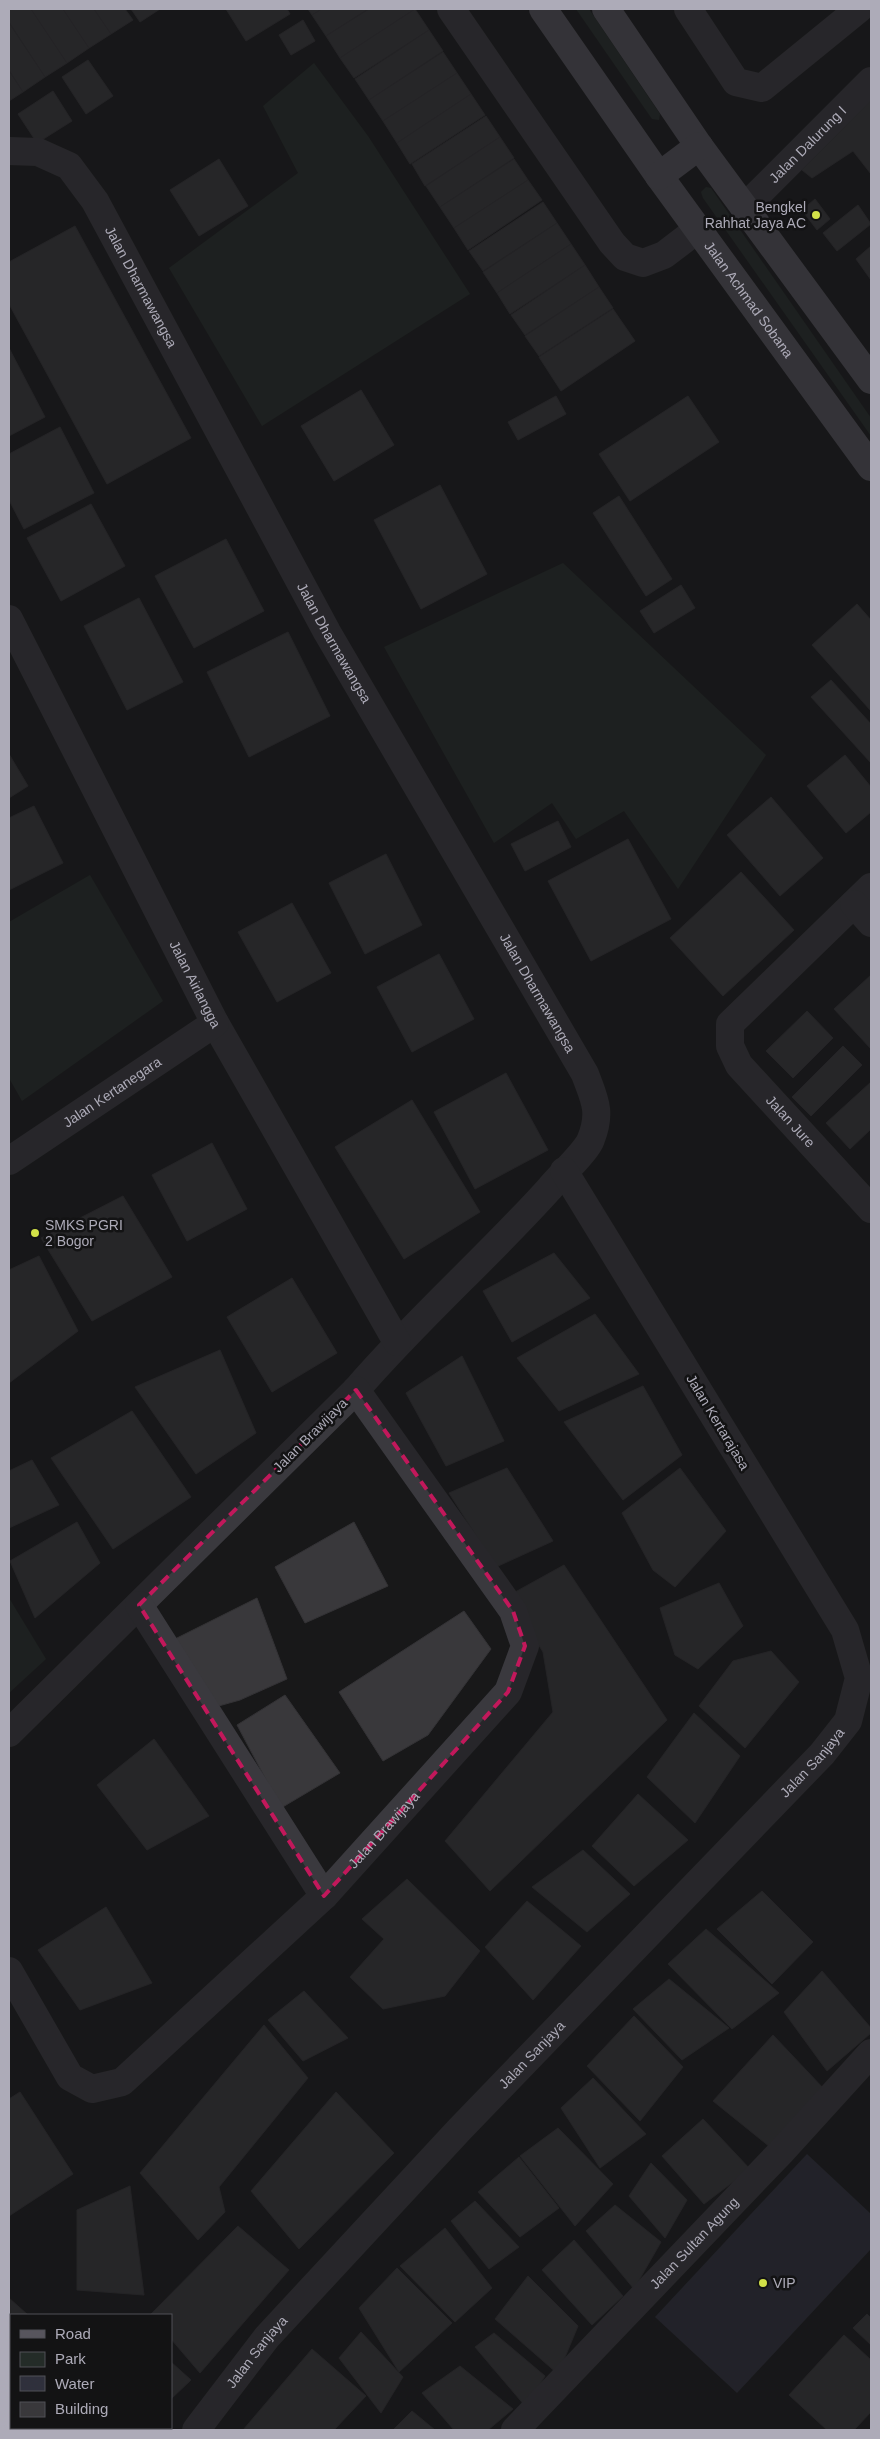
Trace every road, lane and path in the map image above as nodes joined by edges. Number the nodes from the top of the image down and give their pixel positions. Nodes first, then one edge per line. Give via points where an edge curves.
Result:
1 (451, 9) edge
2 (543, 9) edge
3 (606, 9) edge
4 (688, 9) edge
5 (860, 9) edge
6 (871, 81) edge
7 (698, 146) junction
8 (9, 151) edge
9 (659, 176) junction
10 (744, 208) junction
11 (698, 229) junction
12 (871, 380) edge
13 (871, 468) edge
14 (9, 619) edge
15 (865, 905) edge
16 (215, 1023) junction
17 (9, 1161) edge
18 (564, 1171) junction
19 (871, 1209) edge
20 (397, 1342) junction
21 (356, 1390) junction
22 (139, 1605) junction
23 (859, 1678) joint
24 (9, 1733) edge
25 (324, 1896) junction
26 (9, 1971) edge
27 (871, 2053) edge
28 (196, 2430) edge
29 (514, 2430) edge

1 - 11 street via 612,243 625,257 643,263 664,255
2 - 9 main road, Jalan Achmad Sobana
3 - 7 main road
4 - 5 street via 736,82 762,88
6 - 10 street, Jalan Dalurung I
7 - 9 main road
7 - 10 main road
8 - 18 street, Jalan Dharmawangsa via 38,152 69,166 95,201 327,632 585,1074 598,1109 591,1140
9 - 11 main road, Jalan Achmad Sobana
10 - 12 main road
11 - 13 main road, Jalan Achmad Sobana
14 - 16 street, Jalan Airlangga
15 - 19 street, Jalan Jure via 730,1024 730,1046 739,1065
16 - 17 street, Jalan Kertanegara
16 - 20 street, Jalan Airlangga
18 - 20 street, Jalan Brawijaya via 468,1275
18 - 23 street, Jalan Kertarajasa via 845,1630
20 - 21 street, Jalan Brawijaya
21 - 22 street, Jalan Brawijaya
21 - 25 street, Jalan Brawijaya via 513,1611 525,1646 508,1692
22 - 24 street, Jalan Brawijaya
22 - 25 street
23 - 28 street, Jalan Sanjaya via 848,1721 822,1754 459,2130 267,2337
25 - 26 street, Jalan Brawijaya via 122,2082 114,2084 92,2089 70,2077
27 - 29 street, Jalan Sultan Agung

